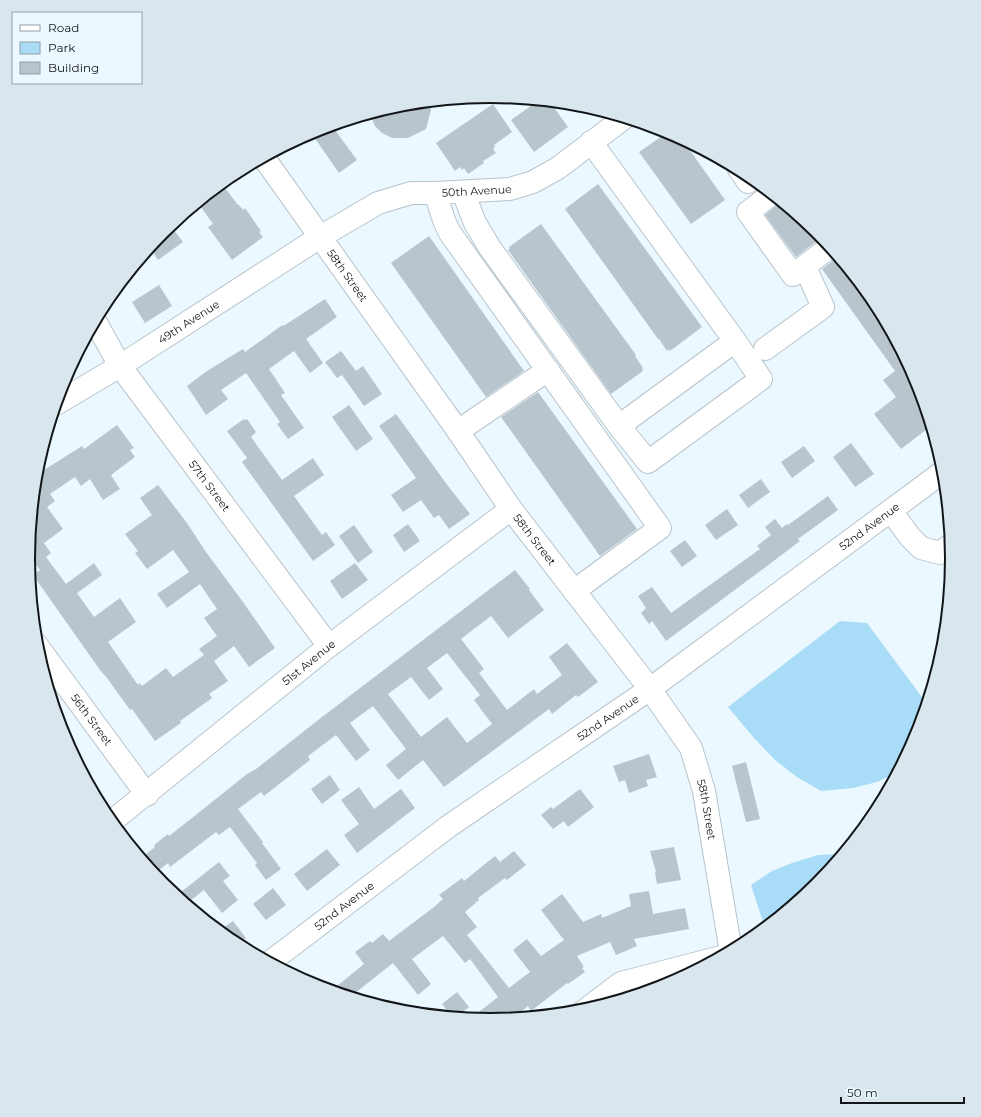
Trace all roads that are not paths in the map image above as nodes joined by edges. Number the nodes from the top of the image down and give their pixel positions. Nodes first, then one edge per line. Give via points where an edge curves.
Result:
1 (619, 122) edge
2 (592, 142) junction
3 (267, 162) edge
4 (463, 192) junction
5 (434, 193) junction
6 (768, 197) edge
7 (320, 237) junction
8 (826, 250) edge
9 (805, 266) junction
10 (98, 327) edge
11 (735, 341) junction
12 (765, 349) dead end
13 (120, 366) junction
14 (548, 370) junction
15 (64, 399) edge
16 (620, 426) junction
17 (458, 431) junction
18 (938, 476) edge
19 (511, 509) junction
20 (891, 511) junction
21 (946, 549) edge
22 (574, 591) junction
23 (329, 646) junction
24 (47, 659) edge
25 (650, 689) junction
26 (147, 794) junction
27 (116, 818) edge
28 (730, 946) edge
29 (274, 959) edge
30 (700, 963) edge
31 (599, 1000) edge

1 - 2 street, 50th Avenue
2 - 4 street, 50th Avenue via 558,168 532,182 510,189
2 - 11 street
3 - 7 street, 58th Street
4 - 5 street, 50th Avenue
4 - 16 street via 475,223 490,248
5 - 7 street, 50th Avenue via 411,193 378,203
5 - 14 street via 450,233
6 - 9 street via 748,212 793,275
7 - 13 street, 49th Avenue
7 - 17 street, 58th Street
8 - 9 street
9 - 12 street via 823,307
10 - 13 street, 57th Street
11 - 16 street
11 - 16 street via 761,379 648,462
13 - 15 street, 49th Avenue
13 - 23 street, 57th Street
14 - 17 street
14 - 22 street via 660,528
17 - 19 street, 58th Street
18 - 20 street, 52nd Avenue
19 - 22 street, 58th Street
19 - 23 street, 51st Avenue
20 - 21 street via 921,548 940,553
20 - 25 street, 52nd Avenue
22 - 25 street, 58th Street
23 - 26 street, 51st Avenue
24 - 26 street, 56th Street
25 - 28 street, 58th Street via 692,748 704,791
25 - 29 street, 52nd Avenue via 450,826
26 - 27 street, 51st Avenue
30 - 31 street via 621,984

